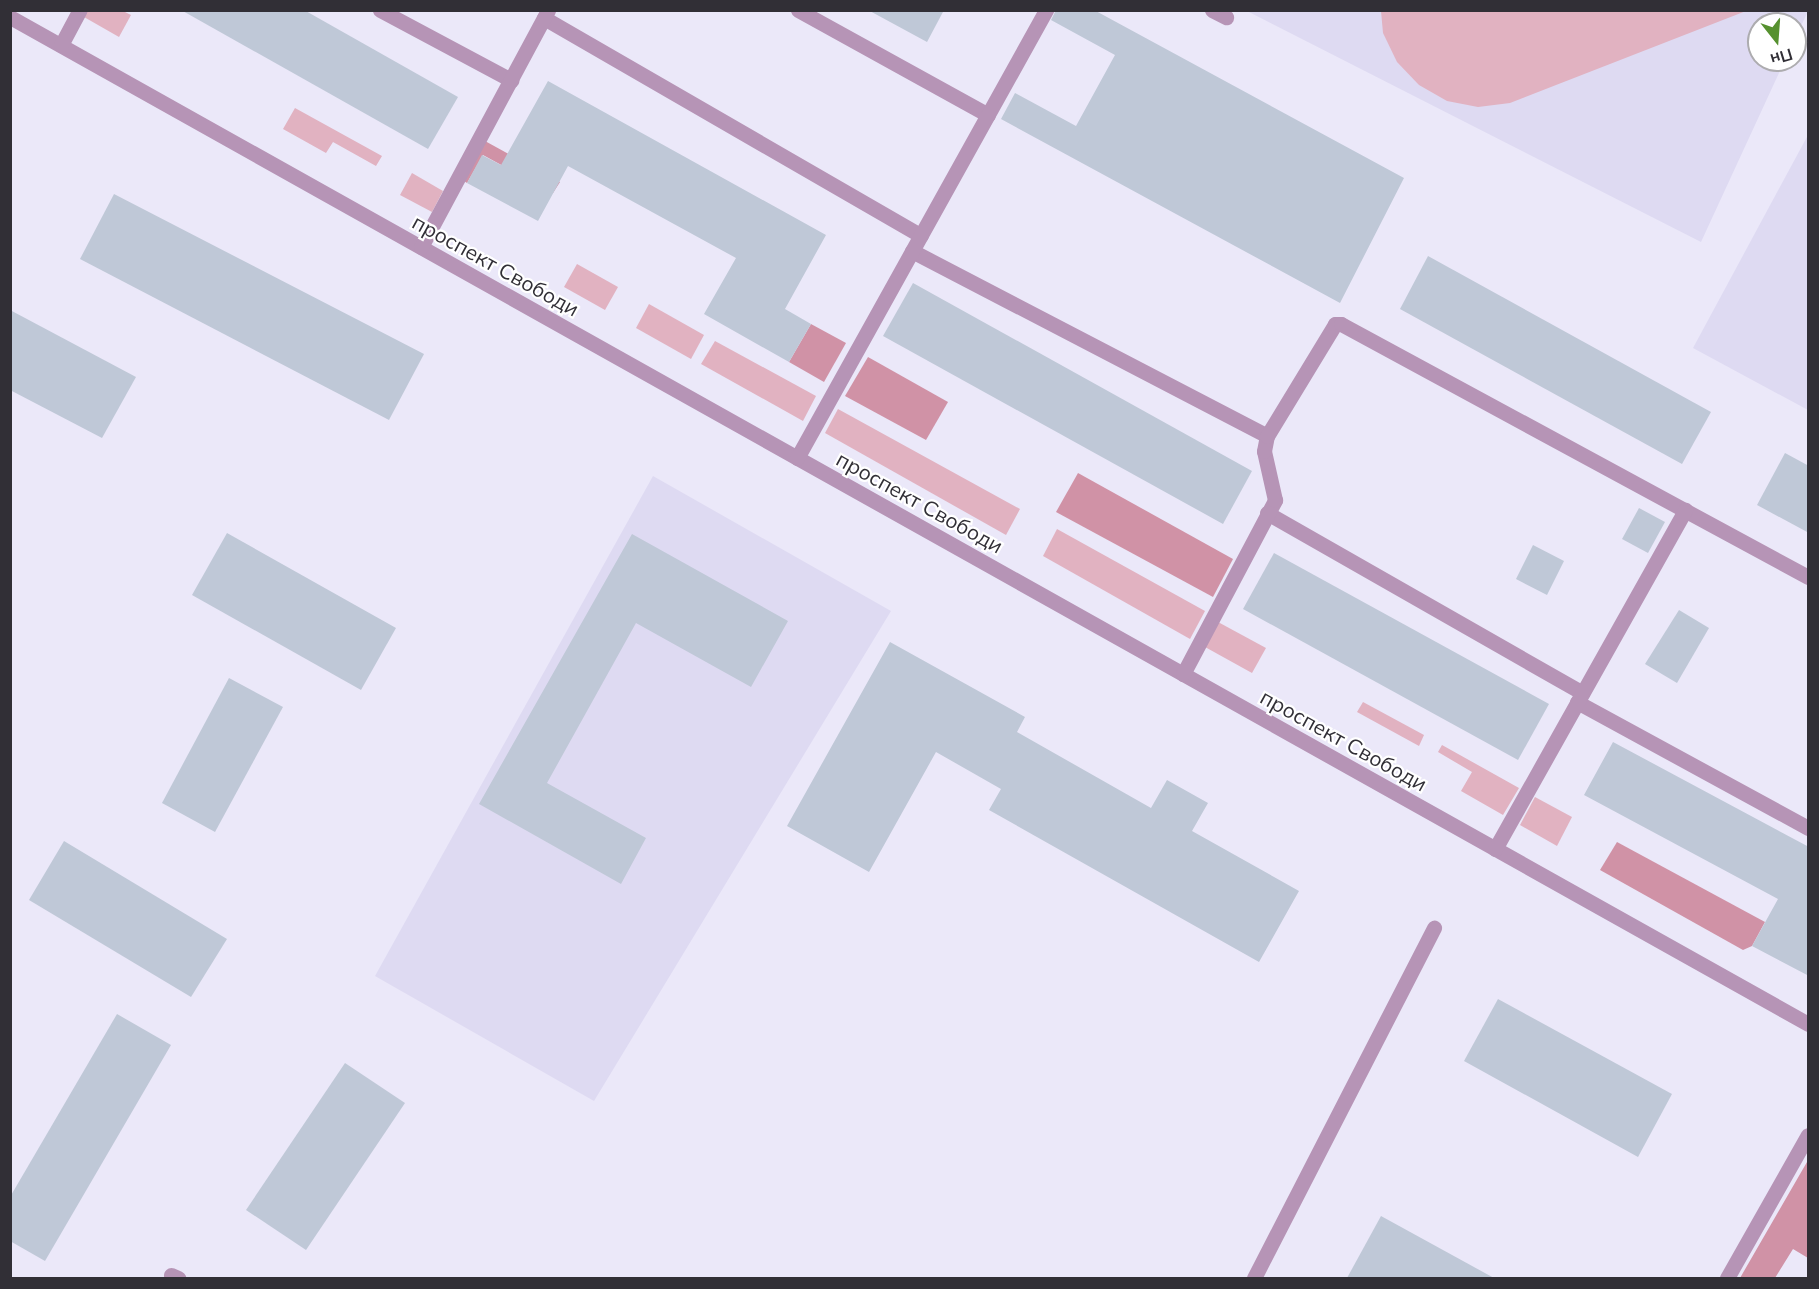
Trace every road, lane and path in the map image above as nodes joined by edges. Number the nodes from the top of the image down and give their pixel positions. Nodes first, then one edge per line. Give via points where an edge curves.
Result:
1 (80, 10) edge
2 (380, 10) edge
3 (798, 10) edge
4 (1046, 10) edge
5 (546, 14) edge
6 (10, 17) edge
7 (61, 45) junction
8 (511, 80) junction
9 (988, 115) junction
10 (921, 236) junction
11 (421, 247) junction
12 (912, 251) junction
13 (1267, 436) junction
14 (797, 458) junction
15 (1685, 510) junction
16 (1268, 513) junction
17 (1809, 577) edge
18 (1183, 674) junction
19 (1580, 697) junction
20 (1809, 828) edge
21 (1495, 849) junction
22 (1434, 928) dead end
23 (1809, 1024) edge
24 (1807, 1144) edge
25 (1254, 1278) edge
26 (1727, 1278) edge

1 - 7 street
2 - 8 street
3 - 9 street
4 - 9 street
5 - 8 street
5 - 10 street
6 - 7 street, проспект Свободи
7 - 11 street, проспект Свободи
8 - 11 street
9 - 10 street
10 - 12 street
11 - 14 street, проспект Свободи
12 - 13 street
12 - 14 street
13 - 15 street via 1338,323
13 - 16 street via 1264,451 1275,500
14 - 18 street, проспект Свободи
15 - 17 street
15 - 19 street
16 - 18 street
16 - 19 street
18 - 21 street, проспект Свободи
19 - 20 street
19 - 21 street
21 - 23 street, проспект Свободи
22 - 25 street
24 - 26 street

